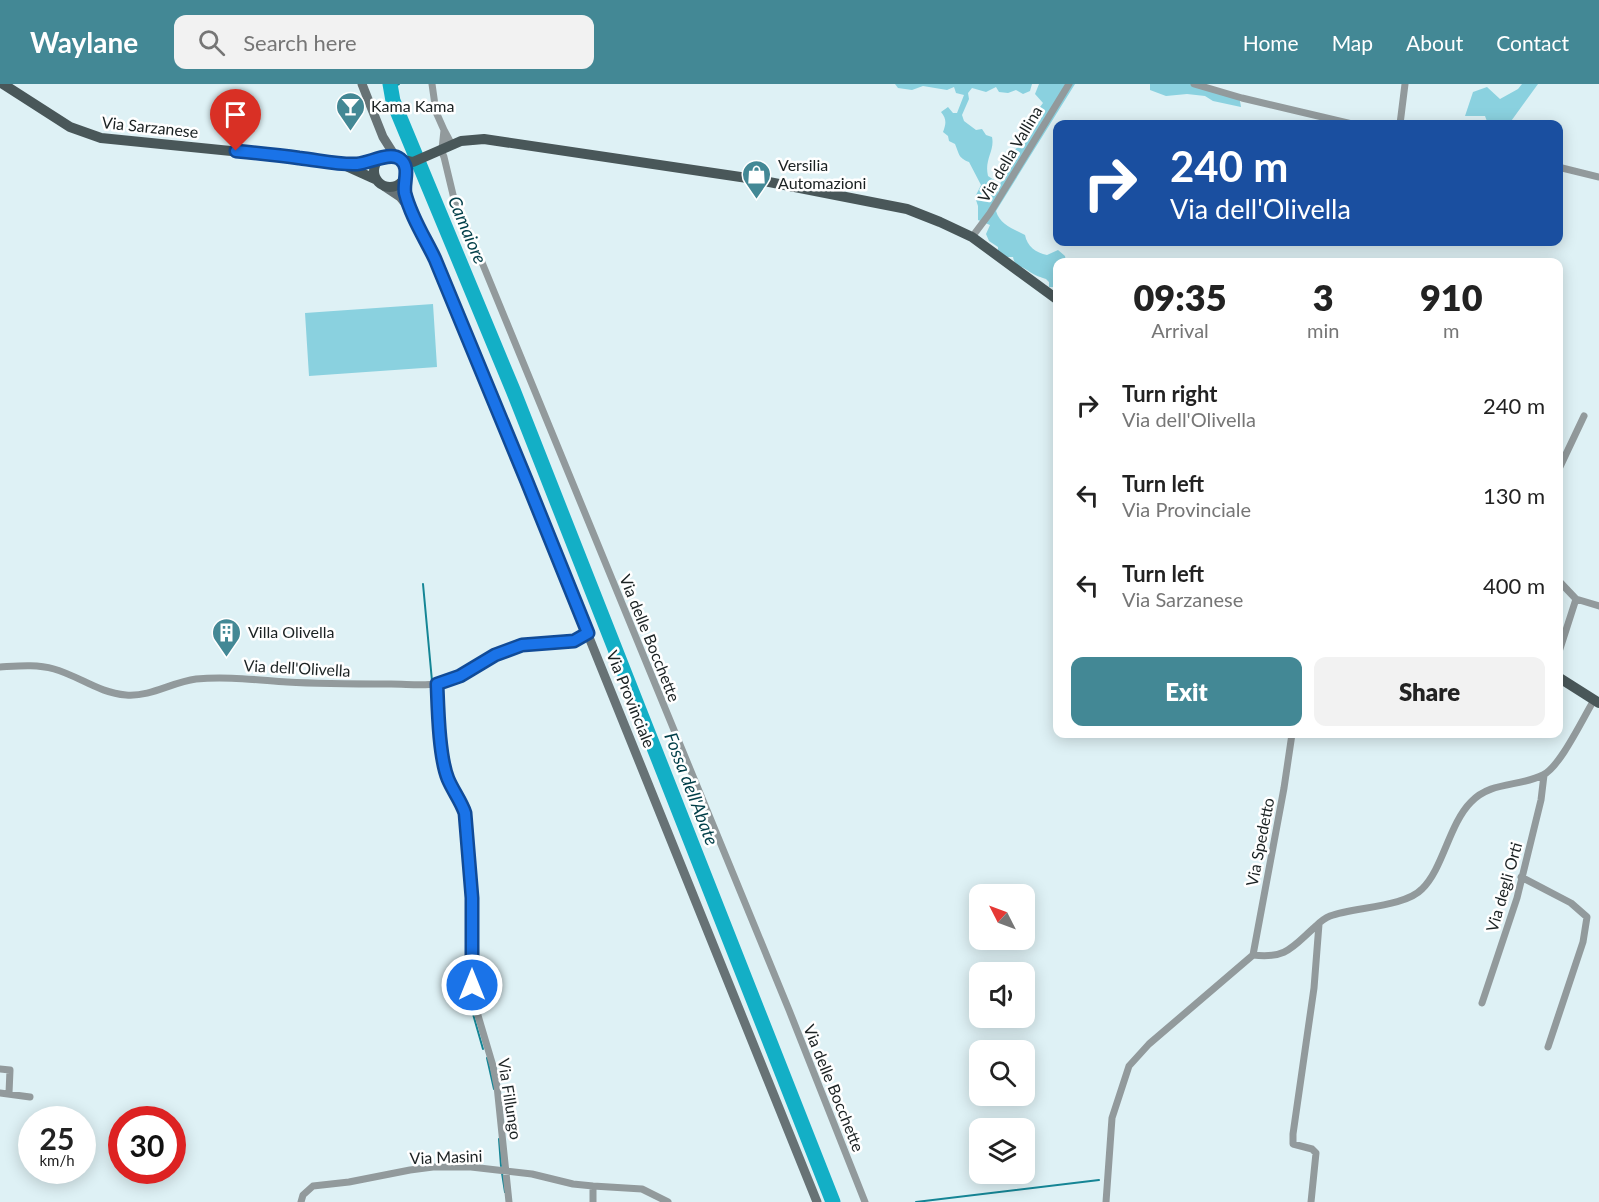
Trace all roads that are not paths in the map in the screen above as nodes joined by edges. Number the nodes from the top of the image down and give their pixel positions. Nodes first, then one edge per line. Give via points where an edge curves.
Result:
1 (3, 84) edge
2 (362, 84) edge
3 (432, 84) edge
4 (1069, 84) edge
5 (1194, 84) edge
6 (1405, 84) edge
7 (1335, 120) edge
8 (1400, 120) edge
9 (444, 130) junction
10 (383, 137) junction
11 (443, 149) junction
12 (398, 158) junction
13 (380, 159) junction
14 (413, 162) junction
15 (343, 164) junction
16 (1563, 168) edge
17 (405, 176) junction
18 (1599, 177) edge
19 (381, 184) junction
20 (411, 211) junction
21 (972, 237) junction
22 (1053, 296) edge
23 (1584, 416) dead end
24 (1563, 460) edge
25 (1563, 585) edge
26 (1576, 598) junction
27 (1599, 606) edge
28 (588, 633) junction
29 (1563, 639) edge
30 (0, 667) edge
31 (1563, 679) edge
32 (437, 684) junction
33 (1596, 702) edge
34 (1291, 738) edge
35 (1544, 775) junction
36 (1521, 877) junction
37 (1319, 924) junction
38 (1253, 955) junction
39 (1482, 1003) dead end
40 (1548, 1047) dead end
41 (0, 1069) edge
42 (0, 1093) edge
43 (9, 1093) junction
44 (30, 1096) dead end
45 (507, 1170) junction
46 (593, 1186) junction
47 (301, 1202) edge
48 (509, 1202) edge
49 (593, 1202) edge
50 (668, 1202) edge
51 (817, 1202) edge
52 (865, 1202) edge
53 (1106, 1202) edge
54 (1311, 1202) edge

1 - 15 main road, Via Sarzanese via 70,127 101,138
2 - 10 main road
3 - 9 street via 436,112
4 - 21 street, Via della Vallina
5 - 7 street
6 - 8 street
9 - 11 street
9 - 11 street
10 - 12 main road
10 - 13 main road
11 - 14 main road
11 - 21 main road via 466,140 484,139 754,179 907,209
11 - 52 street, Via delle Bocchette via 461,217
12 - 13 main road
12 - 14 main road
12 - 17 main road via 404,164
13 - 15 main road, Via Sarzanese
13 - 19 main road via 374,172
14 - 17 main road
15 - 19 main road, Via Sarzanese
16 - 18 street
17 - 19 main road via 394,187
17 - 20 main road, Via Provinciale via 405,194
19 - 20 main road, Via Provinciale via 400,197
20 - 28 main road, Via Provinciale via 488,386
21 - 22 main road
23 - 24 street
25 - 26 street
26 - 27 street
26 - 29 street
28 - 32 street, Via dell'Olivella via 574,641 522,645
28 - 51 main road, Via Provinciale
30 - 32 street, Via dell'Olivella via 56,669 94,687 123,695 158,691 196,679
31 - 33 main road
32 - 45 street, Via Fillungo via 448,778 465,813 474,1002 494,1066
33 - 35 street via 1562,756
34 - 38 street, Via Spedetto
35 - 36 street, Via degli Orti via 1534,833
35 - 37 street via 1492,788 1470,803 1421,891 1401,900 1336,914
36 - 39 street, Via degli Orti
36 - 40 street via 1571,903 1587,917 1583,942
37 - 38 street via 1281,955
37 - 54 street via 1293,1134 1293,1144 1316,1154
38 - 53 street via 1149,1044 1129,1066 1112,1118
41 - 43 street via 10,1070
42 - 43 street
43 - 44 street
45 - 46 street, Via Masini
45 - 47 street, Via Masini via 410,1170 313,1186
45 - 48 street, Via Fillungo
46 - 49 street
46 - 50 street, Via Masini via 642,1189

